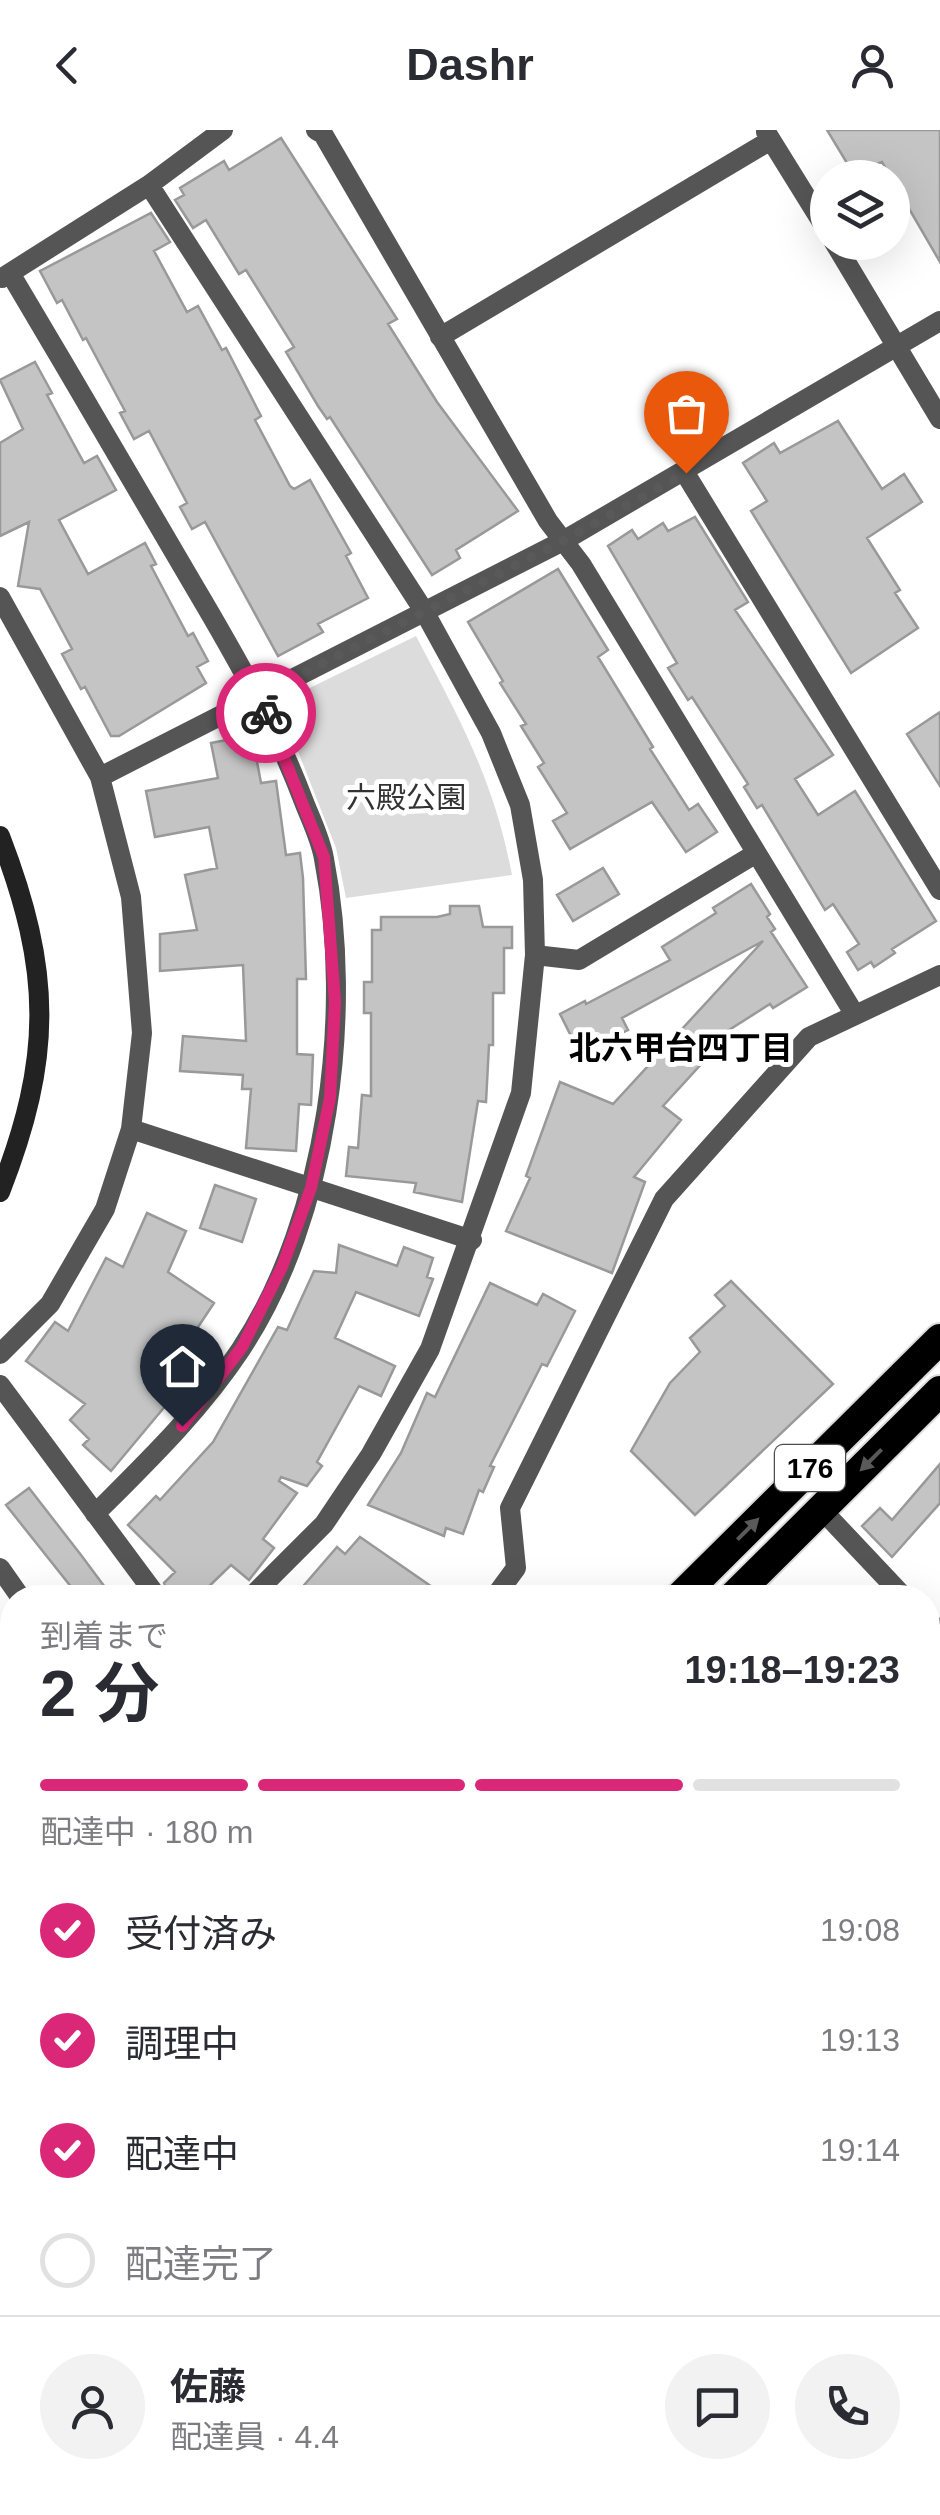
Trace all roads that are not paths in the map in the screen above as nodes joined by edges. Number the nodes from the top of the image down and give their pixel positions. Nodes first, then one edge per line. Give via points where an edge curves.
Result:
1 (223, 130) edge
2 (323, 131) edge
3 (768, 135) edge
4 (149, 185) junction
5 (810, 203) edge
6 (845, 260) edge
7 (5, 276) edge
8 (940, 321) edge
9 (440, 338) junction
10 (897, 347) junction
11 (940, 419) edge
12 (686, 473) junction
13 (563, 541) junction
14 (0, 597) edge
15 (424, 611) junction
16 (259, 696) junction
17 (100, 777) junction
18 (0, 836) edge
19 (755, 854) junction
20 (940, 890) edge
21 (535, 955) junction
22 (940, 976) edge
23 (855, 1015) junction
24 (132, 1129) junction
25 (311, 1188) junction
26 (0, 1192) edge
27 (472, 1240) junction
28 (940, 1339) edge
29 (0, 1354) edge
30 (0, 1385) edge
31 (940, 1391) edge
32 (821, 1510) junction
33 (96, 1514) junction
34 (148, 1585) edge
35 (263, 1585) edge
36 (504, 1585) edge
37 (692, 1585) edge
38 (745, 1585) edge
39 (893, 1585) edge

1 - 4 street
2 - 9 street
3 - 5 street
3 - 9 street
4 - 7 street
4 - 15 street
6 - 10 street
7 - 16 street
8 - 10 street
9 - 13 street
10 - 11 street
10 - 12 street
12 - 13 street
12 - 20 street
13 - 15 street
13 - 19 street
14 - 17 street
15 - 16 street
15 - 21 street via 492,733 520,805 533,880
16 - 17 street
16 - 25 street via 324,857 335,1002 330,1098
17 - 24 street via 132,897 139,966 142,1033
18 - 26 street via 24,899 40,978 36,1075
19 - 21 street via 579,960
19 - 23 street
21 - 27 street via 522,1092
22 - 23 street
23 - 36 street via 809,1037 664,1199 510,1508 516,1568
24 - 25 street
24 - 29 street via 105,1209 50,1304
25 - 27 street
25 - 33 street via 242,1347 182,1426
27 - 35 street via 430,1349 371,1454 324,1524
37 -> 28 highway, 176
30 - 33 street
31 -> 32 highway, 176
32 - 38 highway, 176
32 - 39 street
33 - 34 street

